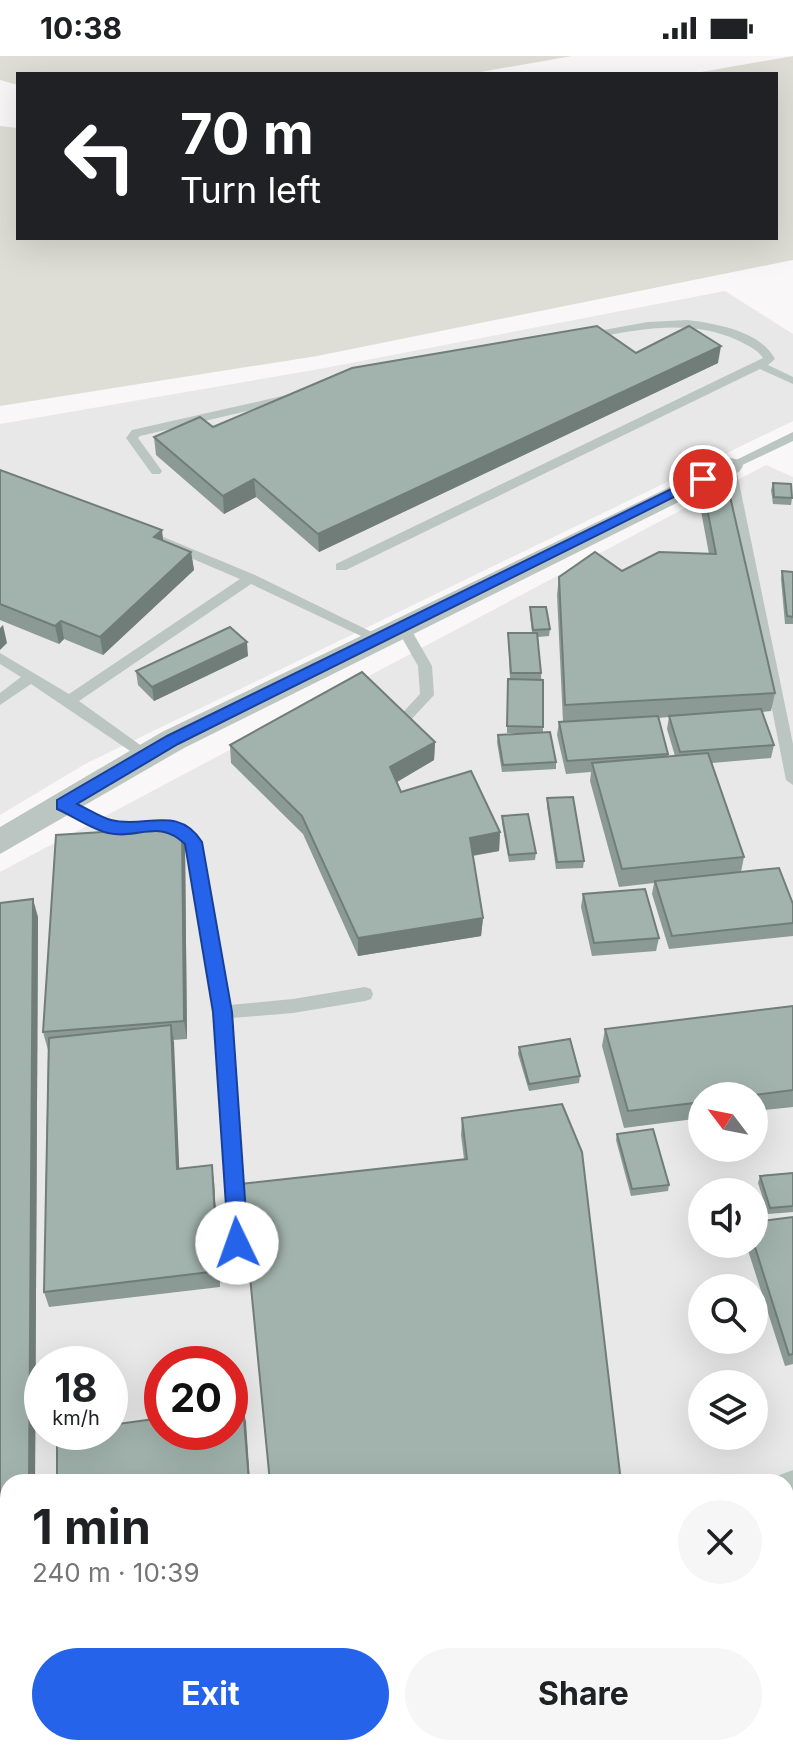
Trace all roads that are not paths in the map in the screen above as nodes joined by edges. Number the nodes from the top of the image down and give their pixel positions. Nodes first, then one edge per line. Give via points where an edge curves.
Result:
1 (571, 339) edge
2 (760, 365) junction
3 (793, 381) edge
4 (298, 397) edge
5 (793, 436) edge
6 (730, 466) junction
7 (156, 471) dead end
8 (132, 528) edge
9 (341, 567) dead end
10 (250, 578) junction
11 (392, 634) junction
12 (0, 658) edge
13 (30, 677) junction
14 (0, 700) edge
15 (69, 701) junction
16 (402, 721) edge
17 (145, 756) junction
18 (793, 780) edge
19 (63, 804) junction
20 (0, 842) edge
21 (365, 994) dead end
22 (223, 1012) junction
23 (239, 1272) dead end

1 - 2 lane via 699,322 724,328 764,350 769,359
2 - 3 lane
2 - 9 lane
4 - 7 lane via 136,433 132,438
5 - 6 lane
6 - 11 street
6 - 18 lane
8 - 10 lane
10 - 11 lane
10 - 15 lane
11 - 16 lane via 425,666 427,695
11 - 17 street
12 - 13 lane
13 - 14 lane
13 - 15 lane
15 - 17 lane
17 - 19 street
19 - 20 street
19 - 22 lane via 111,827 178,827 194,842
21 - 22 lane
22 - 23 lane

